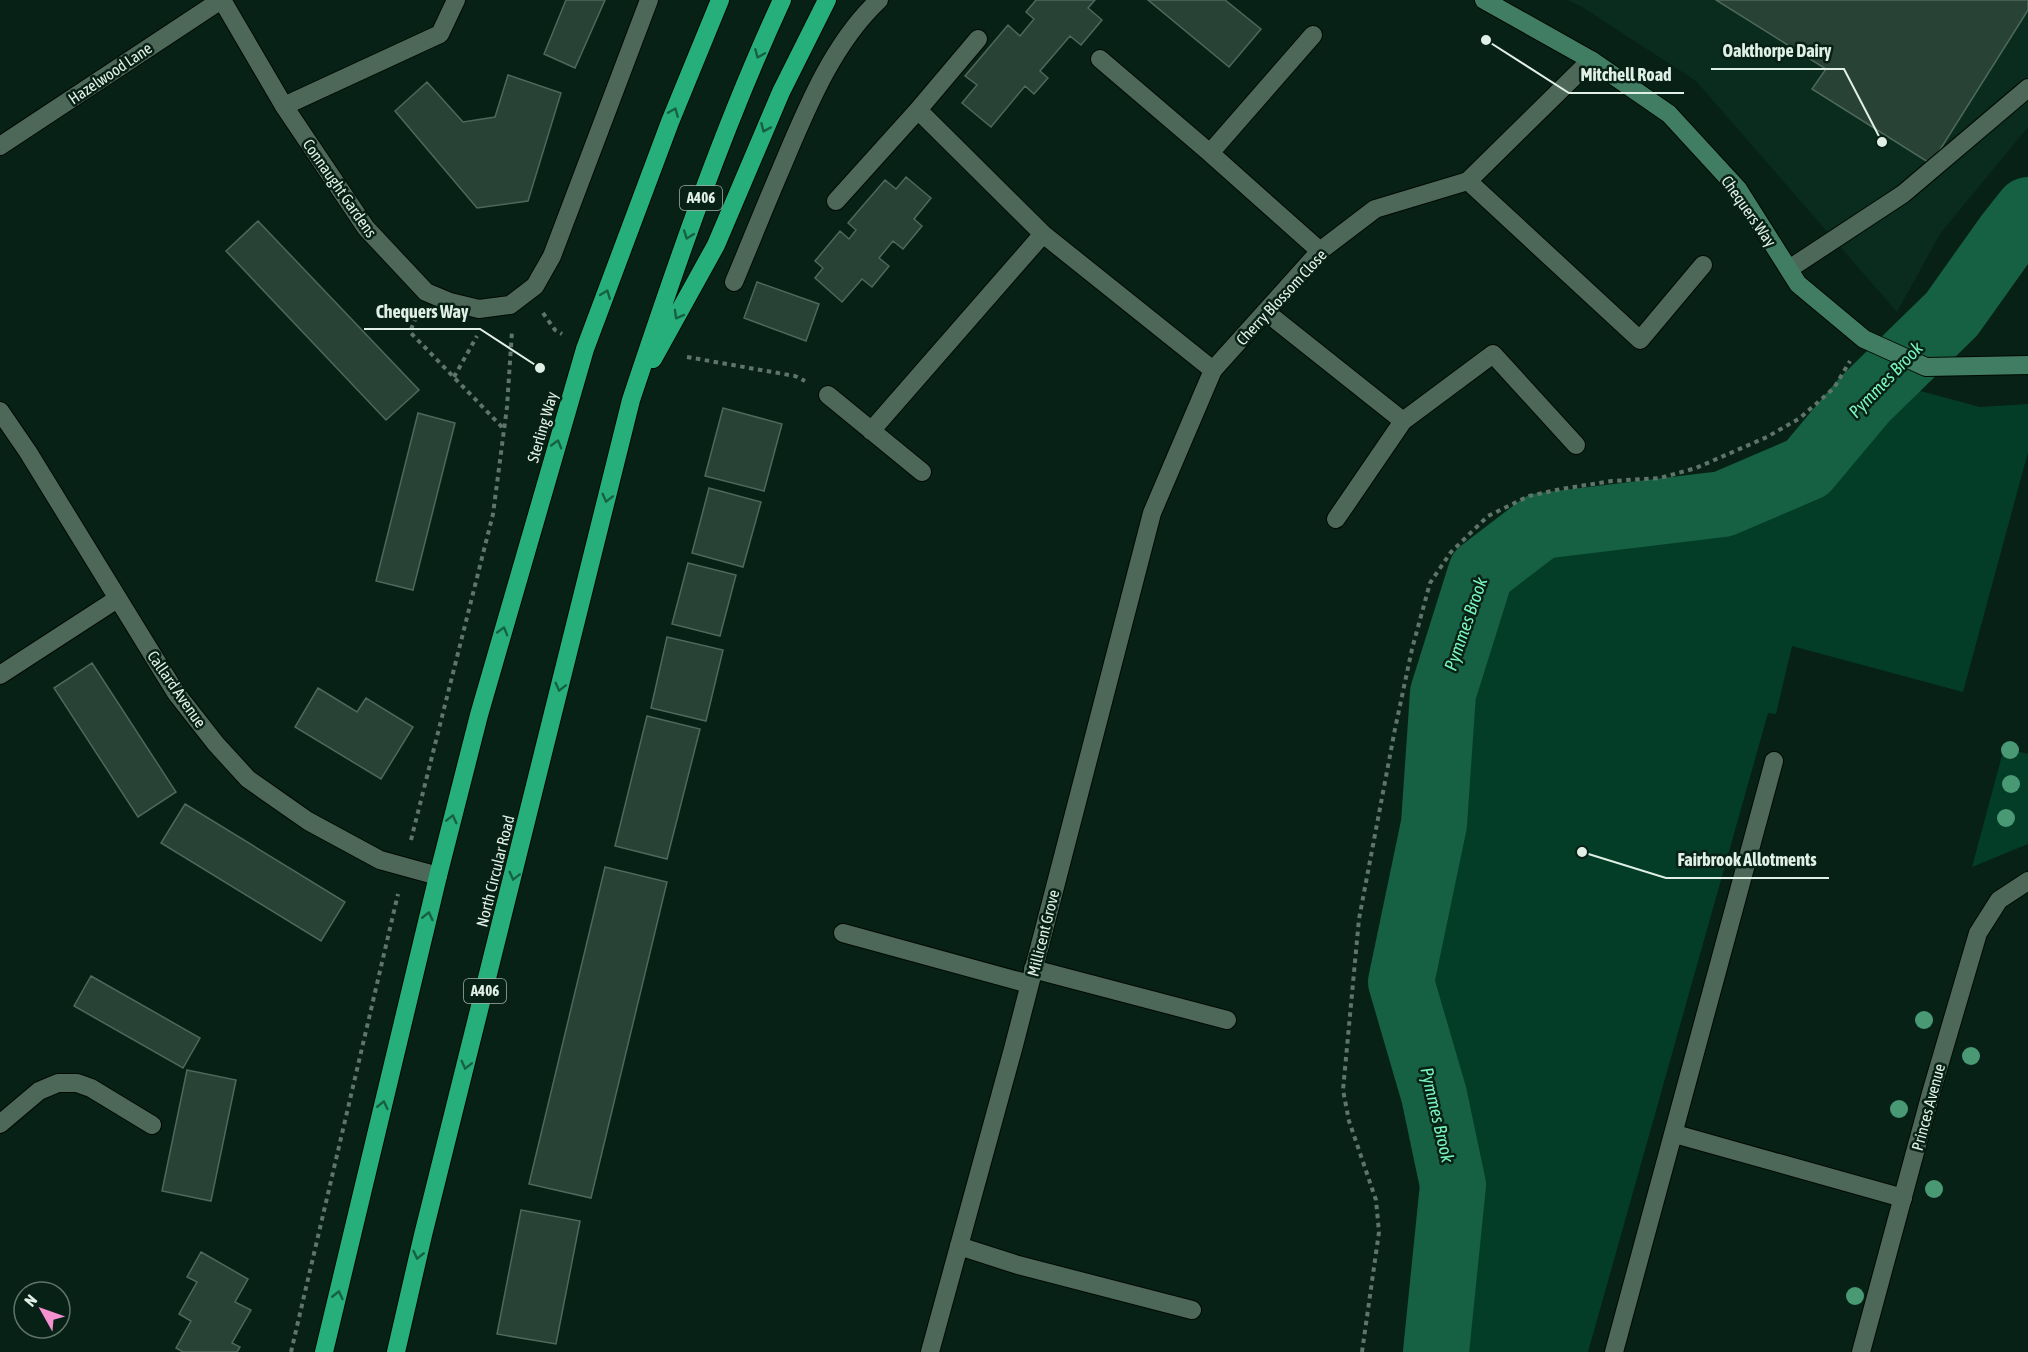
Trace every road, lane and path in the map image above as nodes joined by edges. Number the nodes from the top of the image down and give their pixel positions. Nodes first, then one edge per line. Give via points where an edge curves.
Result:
1 (221, 0) edge
2 (456, 0) edge
3 (649, 0) edge
4 (720, 0) edge
5 (782, 0) edge
6 (826, 0) edge
7 (879, 0) edge
8 (1484, 0) edge
9 (1313, 35) dead end
10 (978, 39) dead end
11 (1100, 60) dead end
12 (1591, 60) junction
13 (2028, 88) edge
14 (284, 106) junction
15 (918, 110) junction
16 (0, 146) edge
17 (1210, 153) junction
18 (1468, 181) junction
19 (836, 201) dead end
20 (1043, 234) junction
21 (1320, 251) junction
22 (1703, 265) dead end
23 (1789, 270) junction
24 (734, 282) dead end
25 (535, 286) junction
26 (426, 292) junction
27 (510, 305) junction
28 (479, 309) junction
29 (1266, 312) junction
30 (1864, 339) junction
31 (585, 349) junction
32 (656, 354) junction
33 (2028, 365) edge
34 (1213, 370) junction
35 (453, 377) junction
36 (828, 395) joint
37 (631, 400) junction
38 (0, 411) edge
39 (1403, 421) junction
40 (504, 429) junction
41 (871, 431) junction
42 (1576, 445) dead end
43 (922, 472) dead end
44 (1152, 513) joint
45 (1336, 519) dead end
46 (117, 599) junction
47 (0, 675) edge
48 (1774, 761) dead end
49 (415, 827) dead end
50 (438, 876) junction
51 (2028, 881) edge
52 (399, 888) dead end
53 (843, 933) dead end
54 (1031, 977) junction
55 (1227, 1020) dead end
56 (0, 1124) edge
57 (152, 1125) dead end
58 (1675, 1134) junction
59 (1903, 1198) junction
60 (959, 1246) junction
61 (1192, 1310) dead end
62 (291, 1352) edge
63 (324, 1352) edge
64 (396, 1352) edge
65 (930, 1352) edge
66 (1362, 1352) edge
67 (1614, 1352) edge
68 (1861, 1352) edge

1 - 14 street, Connaught Gardens
1 - 16 street, Hazelwood Lane
2 - 14 street via 440,34
3 - 25 street via 552,256
31 -> 4 highway, Sterling Way
5 -> 37 highway, A406 via 723,141
6 -> 32 highway, A406 via 781,92 716,245
7 - 24 street via 828,66 796,132
8 - 12 street, Chequers Way
9 - 17 street
10 - 15 street
11 - 17 street
12 - 18 street, Cherry Blossom Close
12 - 23 street, Chequers Way via 1668,114 1738,189
13 - 23 street via 1903,194
14 - 26 street, Connaught Gardens via 366,228
15 - 19 street
15 - 20 street
17 - 21 street
18 - 21 street, Cherry Blossom Close via 1375,209
18 - 22 street via 1640,340
20 - 34 street
20 - 41 street
21 - 29 street, Cherry Blossom Close
23 - 30 street, Chequers Way via 1798,284
25 - 27 street
25 - 31 path via 542,311 555,330
26 - 28 street, Connaught Gardens
26 - 35 path via 410,332
27 - 28 street, Connaught Gardens
27 - 40 path via 512,328
28 - 35 path via 476,339
29 - 34 street, Cherry Blossom Close
29 - 39 street
30 - 33 street, Chequers Way via 1926,367
30 - 66 path via 1834,388 1800,418 1767,437 1696,468 1660,478 1612,481 1529,496 1488,516 1451,552 1430,584 1395,729 1359,919 1343,1090 1349,1121 1376,1200 1379,1232
50 -> 31 highway, Sterling Way via 478,715
32 - 36 path via 795,376
32 - 37 highway, A406
34 - 44 street, Cherry Blossom Close
35 - 40 path
36 - 41 street
37 -> 64 highway, North Circular Road / A406
38 - 46 street, Callard Avenue
39 - 42 street via 1493,354
39 - 45 street
40 - 49 path via 493,514
41 - 43 street
44 - 54 street, Millicent Grove
46 - 47 street
46 - 50 street, Callard Avenue via 176,693 248,779 308,821 380,860
48 - 58 street
63 -> 50 highway
51 - 59 street, Princes Avenue via 1999,900 1978,933
52 - 62 path
53 - 54 street
54 - 55 street
54 - 60 street, Millicent Grove
56 - 57 street via 39,1091 58,1083 77,1083
58 - 59 street
58 - 67 street
59 - 68 street, Princes Avenue
60 - 61 street
60 - 65 street, Millicent Grove

